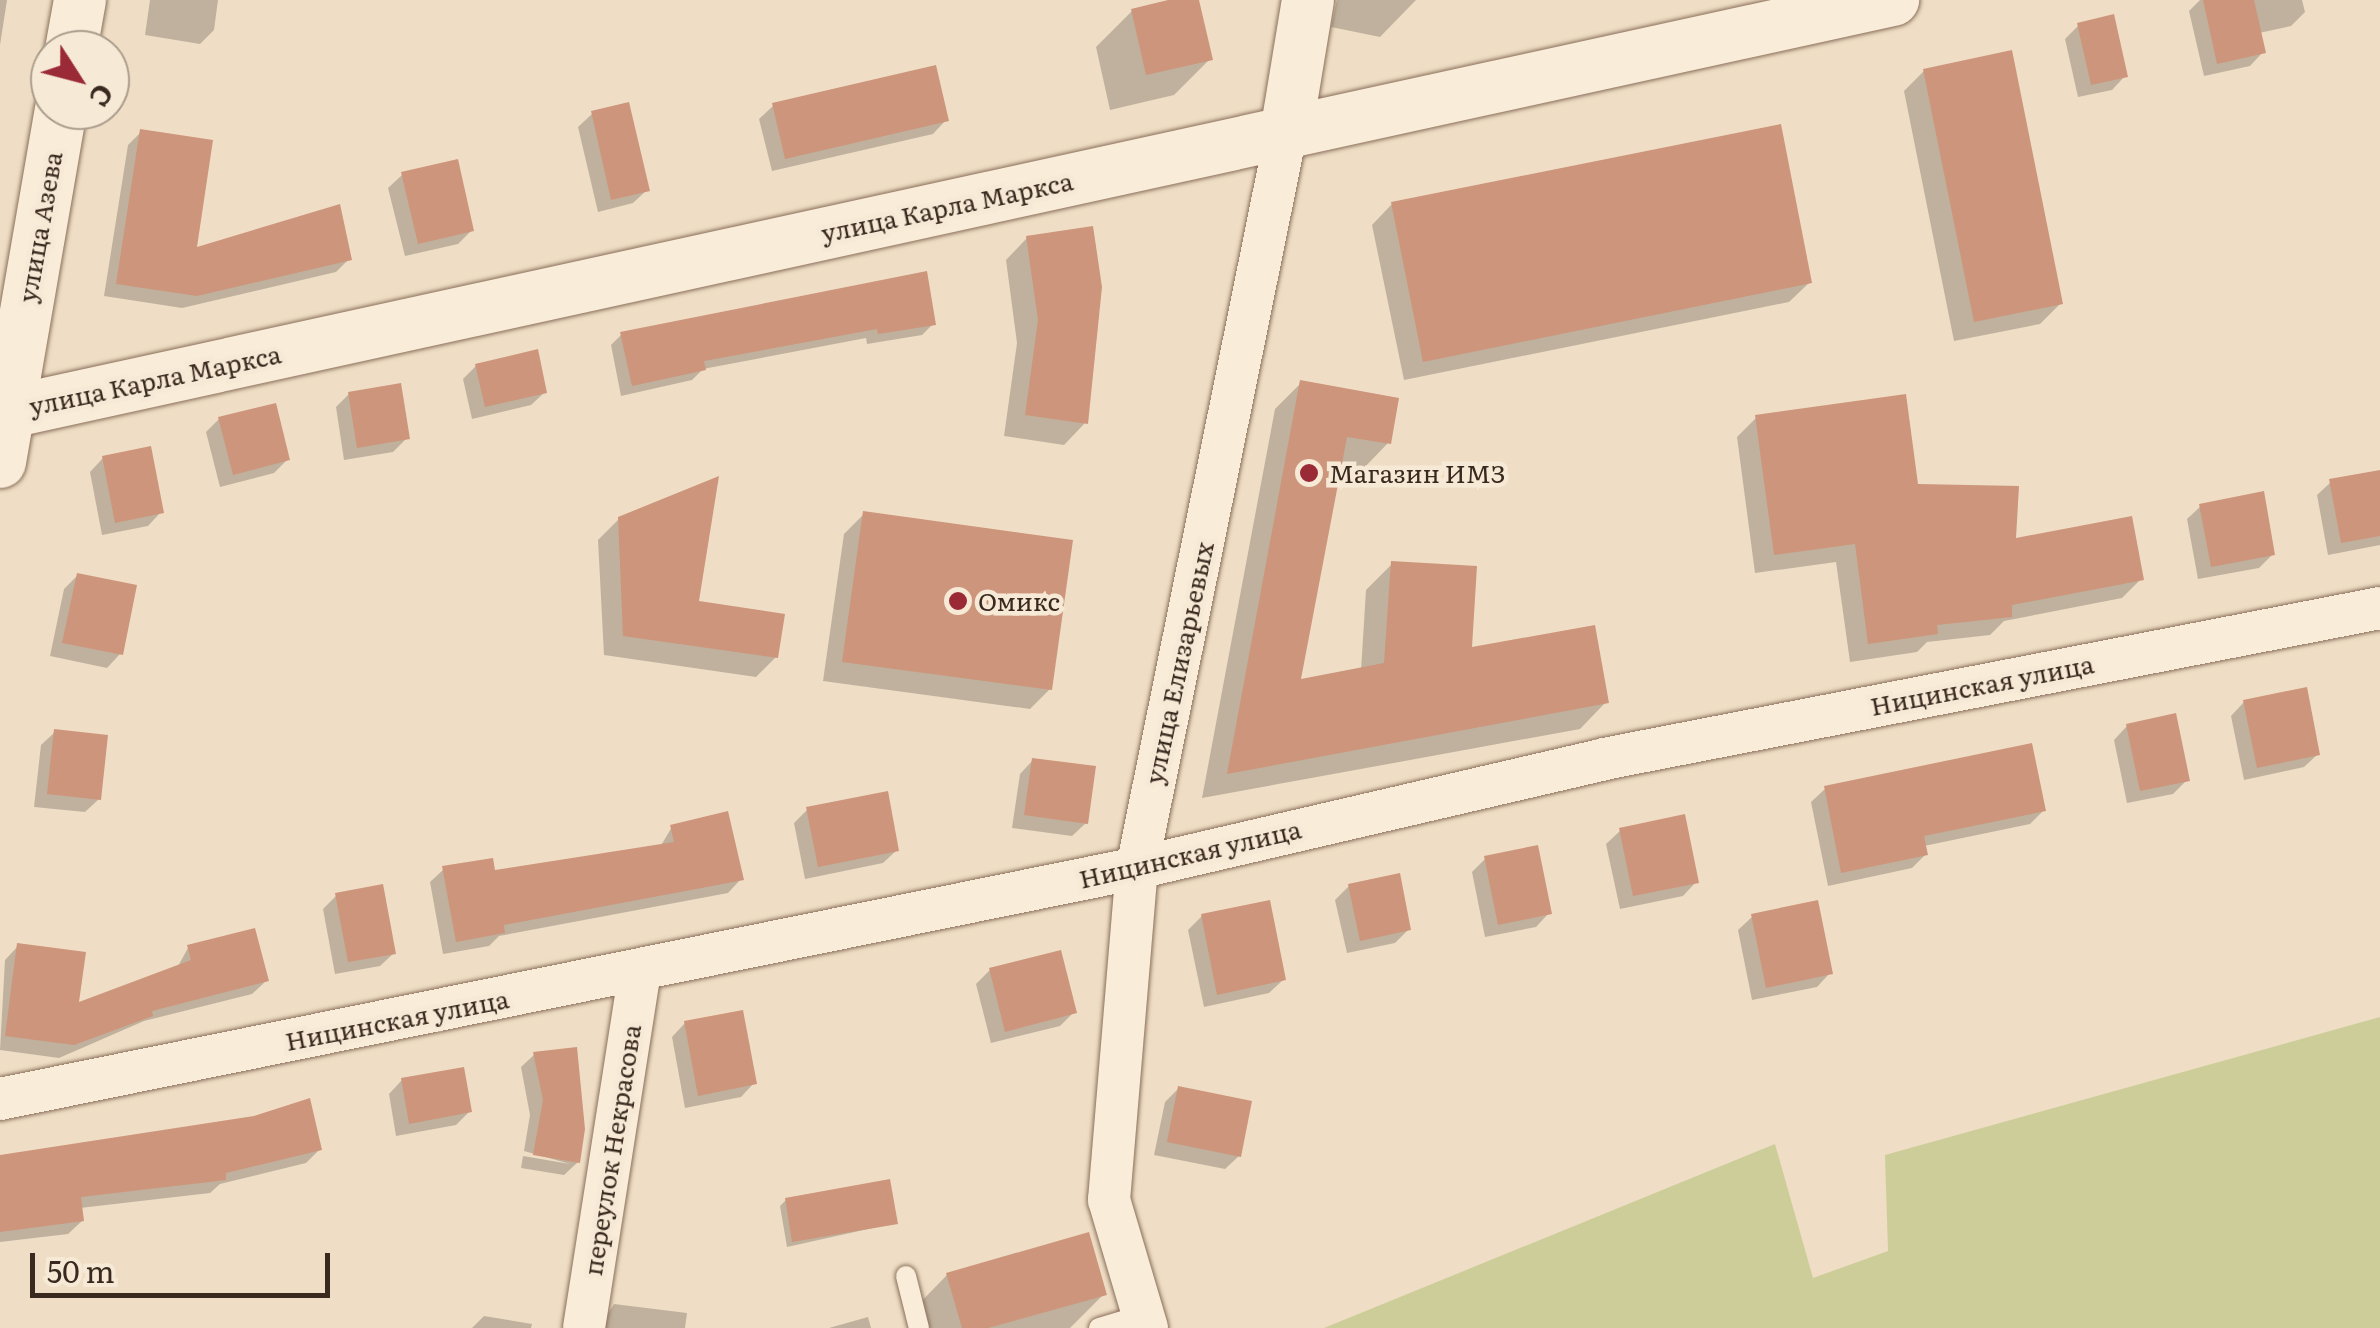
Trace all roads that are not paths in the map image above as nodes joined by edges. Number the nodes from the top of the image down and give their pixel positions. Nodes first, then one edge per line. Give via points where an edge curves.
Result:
1 (80, 0) edge
2 (1308, 0) edge
3 (1894, 0) edge
4 (75, 30) edge
5 (56, 130) edge
6 (1286, 133) junction
7 (3, 430) edge
8 (2380, 608) edge
9 (1137, 868) junction
10 (640, 971) junction
11 (0, 1099) edge
12 (906, 1276) dead end
13 (1145, 1321) edge
14 (584, 1328) edge
15 (919, 1328) edge
16 (1099, 1328) edge

1 - 4 street
2 - 6 street, улица Елизарьевых
3 - 6 street, улица Карла Маркса
5 - 7 street, улица Азева
6 - 7 street, улица Карла Маркса
6 - 9 street, улица Елизарьевых
8 - 9 street, Ницинская улица via 1604,759
9 - 10 street, Ницинская улица
9 - 13 street, улица Елизарьевых via 1109,1200
10 - 11 street, Ницинская улица
10 - 14 street, переулок Некрасова
12 - 15 lane
13 - 16 lane

